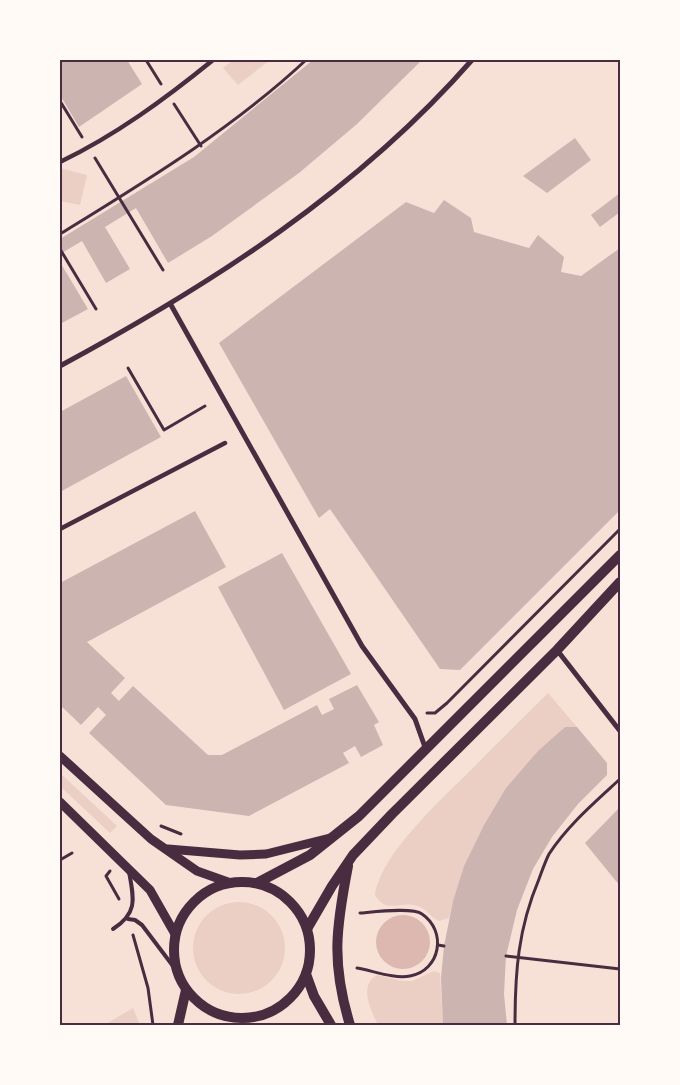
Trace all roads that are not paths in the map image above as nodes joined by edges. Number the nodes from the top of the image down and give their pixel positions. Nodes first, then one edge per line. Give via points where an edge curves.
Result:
1 (213, 60) edge
2 (472, 60) edge
3 (60, 162) edge
4 (171, 305) junction
5 (60, 366) edge
6 (225, 443) dead end
7 (60, 528) edge
8 (620, 555) edge
9 (620, 582) edge
10 (557, 650) junction
11 (620, 731) edge
12 (426, 751) junction
13 (60, 756) edge
14 (60, 802) edge
15 (330, 838) junction
16 (166, 849) junction
17 (350, 861) junction
18 (128, 868) junction
19 (228, 882) junction
20 (257, 883) junction
21 (128, 919) junction
22 (113, 929) dead end
23 (308, 929) junction
24 (175, 934) junction
25 (176, 970) junction
26 (306, 974) junction
27 (186, 990) junction
28 (246, 1021) edge
29 (178, 1025) edge
30 (262, 1025) edge
31 (331, 1025) edge
32 (350, 1025) edge

1 - 3 street via 169,96 88,148
2 - 4 street via 444,91 336,189 265,243
4 - 5 street
4 - 12 street via 362,646 415,719
6 - 7 street
8 - 12 main road
9 - 10 main road
10 - 11 street
10 - 17 main road via 399,807
12 - 15 main road via 359,816
13 - 16 street
14 - 18 street
15 - 16 street via 257,854
15 - 20 main road via 310,855
16 - 19 street via 197,871
17 - 23 main road
17 - 32 main road via 341,906 336,961
18 - 21 lane via 132,898
18 - 24 street via 150,890
19 - 20 main road
19 - 24 main road via 206,891 189,906
20 - 23 main road via 288,899
21 - 22 lane
21 - 25 lane via 142,925
23 - 26 main road via 310,952
24 - 25 main road via 173,953
25 - 27 main road
26 - 28 main road via 298,990 285,1004 269,1014
26 - 31 main road via 314,996
27 - 28 main road via 198,1004 214,1013
27 - 29 main road
28 - 30 main road

